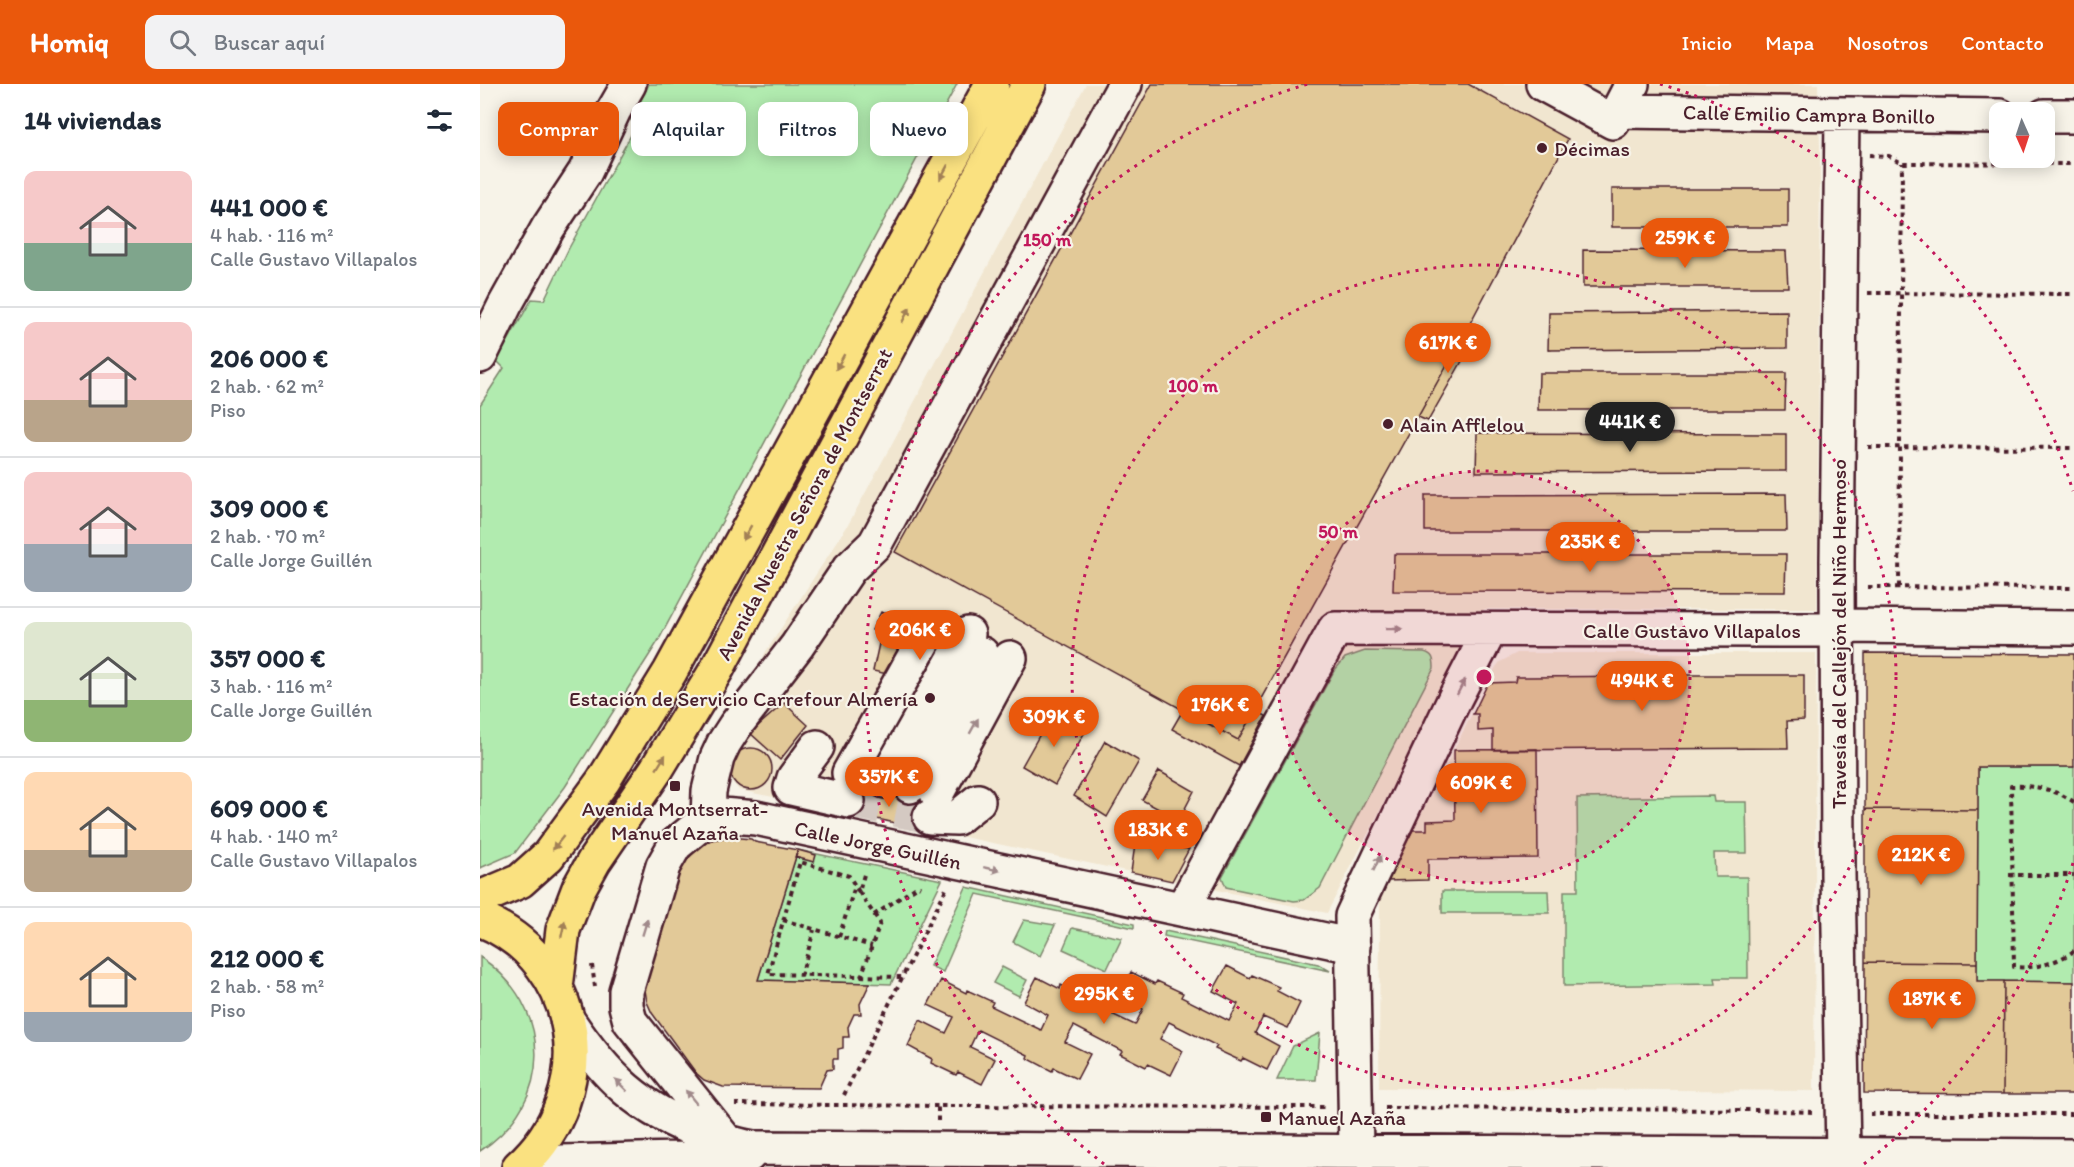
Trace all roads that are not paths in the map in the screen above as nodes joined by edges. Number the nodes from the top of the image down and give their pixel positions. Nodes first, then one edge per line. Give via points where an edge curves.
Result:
1 (629, 84) edge
2 (992, 84) edge
3 (1029, 84) edge
4 (1125, 84) edge
5 (1543, 84) edge
6 (1621, 106) edge
7 (1842, 114) junction
8 (1989, 116) edge
9 (2055, 116) edge
10 (2074, 116) edge
11 (480, 357) edge
12 (1837, 627) junction
13 (2074, 628) edge
14 (1490, 630) junction
15 (953, 633) junction
16 (817, 747) dead end
17 (915, 794) junction
18 (978, 801) dead end
19 (708, 818) junction
20 (480, 898) edge
21 (1183, 908) junction
22 (480, 919) edge
23 (1353, 931) junction
24 (555, 987) junction
25 (567, 1019) junction
26 (1356, 1151) junction
27 (731, 1155) edge
28 (2074, 1156) edge
29 (1069, 1158) edge
30 (1439, 1159) edge
31 (1840, 1161) edge
32 (531, 1163) edge

1 - 11 street via 585,172 548,228
2 -> 20 main road, Avenida Nuestra Señora de Montserrat via 686,645 633,734 548,856 520,881
24 -> 3 main road, Avenida Nuestra Señora de Montserrat via 563,930 582,881 717,669
4 - 19 street via 875,544 849,569 724,743 717,758
5 - 6 street
6 - 7 street, Calle Emilio Campra Bonillo
7 - 8 street, Calle Emilio Campra Bonillo
7 - 12 street, Travesía del Callejón del Niño Hermoso
9 - 10 street
12 - 13 street, Calle Gustavo Villapalos
12 - 14 street, Calle Gustavo Villapalos
12 - 31 street, Travesía del Callejón del Niño Hermoso
21 -> 14 street, Calle Gustavo Villapalos via 1335,629
23 -> 14 street via 1455,698
15 - 16 street via 937,652 907,708 876,723 849,787 791,788
17 -> 15 street
15 - 17 street
17 - 18 street via 957,818
19 -> 21 street, Calle Jorge Guillén via 756,818
27 -> 19 street via 630,1021 626,1006 626,991 663,866 675,844
21 - 23 street, Calle Jorge Guillén
22 - 24 main road via 520,943 540,963
23 - 26 street
24 - 25 main road
27 -> 25 street via 637,1100 596,1058
25 - 32 main road via 572,1050 570,1081 556,1121
26 - 29 street
26 - 30 street
27 - 29 street via 754,1148 835,1148
27 - 32 street
28 - 31 street
30 - 31 street

